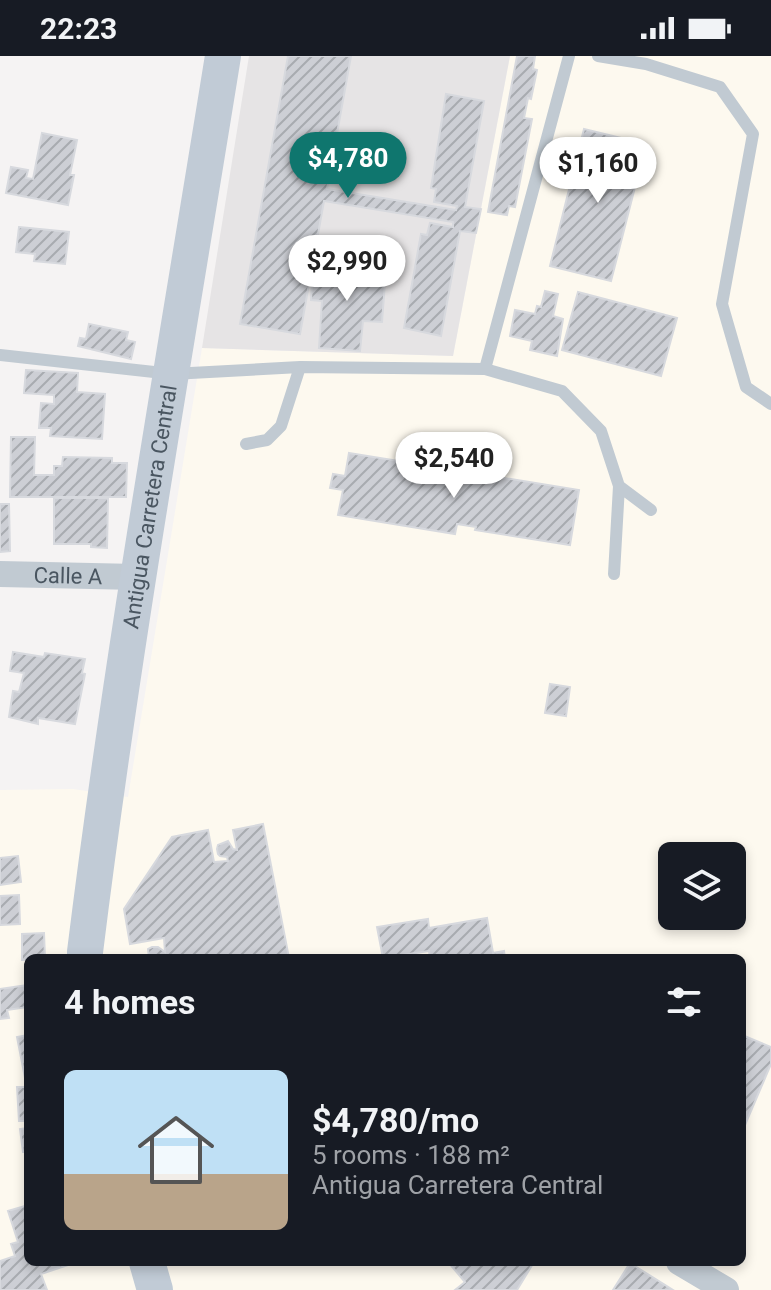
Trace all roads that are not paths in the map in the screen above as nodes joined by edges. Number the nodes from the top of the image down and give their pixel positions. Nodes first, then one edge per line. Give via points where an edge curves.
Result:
1 (223, 56) edge
2 (569, 56) edge
3 (598, 56) edge
4 (647, 60) edge
5 (0, 355) edge
6 (300, 367) junction
7 (485, 369) junction
8 (172, 374) junction
9 (771, 404) edge
10 (246, 444) dead end
11 (619, 486) junction
12 (651, 510) dead end
13 (0, 574) edge
14 (614, 574) dead end
15 (137, 577) junction
16 (85, 954) edge
17 (148, 1266) edge
18 (686, 1266) edge
19 (155, 1290) edge
20 (726, 1290) edge

1 - 8 street, Antigua Carretera Central
2 - 7 lane
3 - 4 lane
4 - 9 lane via 720,87 753,134 722,304 746,387
5 - 8 lane
6 - 7 lane
6 - 8 lane
6 - 10 lane via 281,426 267,440
7 - 11 lane via 562,391 601,431
8 - 15 street, Antigua Carretera Central
11 - 12 lane
11 - 14 lane
13 - 15 street, Calle A
15 - 16 street, Antigua Carretera Central
17 - 19 street
18 - 20 street

